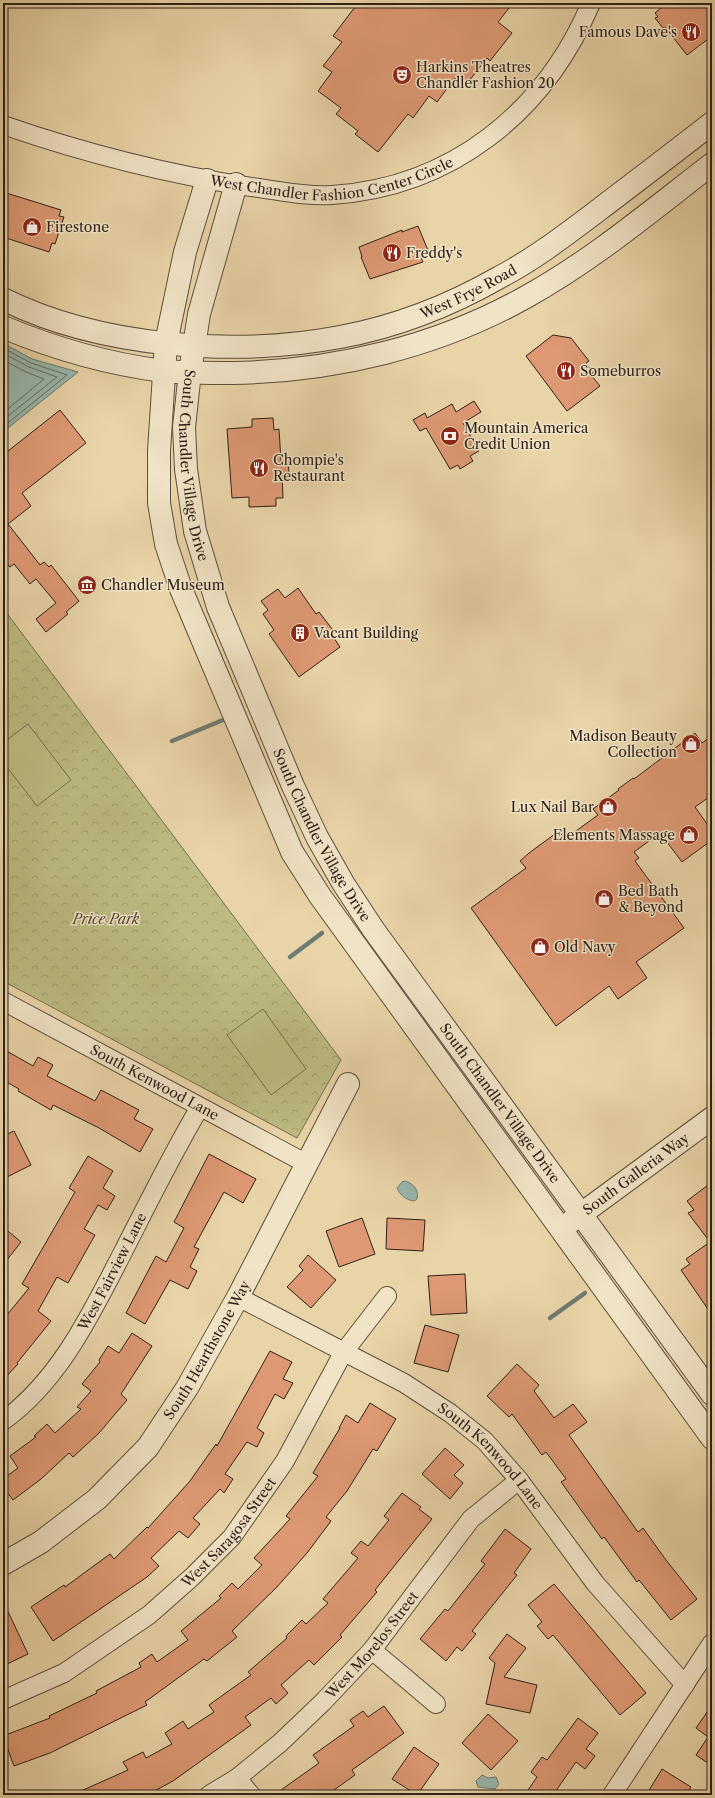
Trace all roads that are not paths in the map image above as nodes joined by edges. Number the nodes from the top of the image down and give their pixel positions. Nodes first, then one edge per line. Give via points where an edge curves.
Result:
1 (591, 3) edge
2 (712, 123) edge
3 (3, 125) edge
4 (712, 164) edge
5 (207, 180) junction
6 (236, 184) junction
7 (3, 299) edge
8 (3, 327) edge
9 (180, 344) junction
10 (177, 371) junction
11 (3, 1001) edge
12 (348, 1084) dead end
13 (200, 1107) junction
14 (712, 1118) edge
15 (306, 1164) junction
16 (581, 1215) junction
17 (560, 1230) junction
18 (387, 1296) dead end
19 (238, 1297) junction
20 (343, 1353) junction
21 (712, 1394) edge
22 (3, 1421) edge
23 (712, 1438) edge
24 (519, 1480) junction
25 (3, 1564) edge
26 (712, 1643) edge
27 (372, 1650) junction
28 (685, 1685) junction
29 (3, 1700) edge
30 (436, 1704) dead end
31 (237, 1778) junction
32 (209, 1795) edge
33 (251, 1795) edge
34 (612, 1795) edge

1 - 6 street, West Chandler Fashion Center Circle via 570,46 536,95 495,134 455,159 415,179 381,188 330,195 292,193
2 - 9 street, West Frye Road via 548,247 501,277 419,314 380,328 341,337 270,346
3 - 5 street, West Chandler Fashion Center Circle via 112,159
4 - 10 street, West Frye Road via 555,280 502,310 458,329 394,351 333,365 273,372
5 - 6 street, West Chandler Fashion Center Circle
5 - 9 street, South Chandler Village Drive via 185,252
6 - 9 street, South Chandler Village Drive via 199,314
7 - 9 street via 65,323 97,332
8 - 10 street, South Chandler Village Drive via 82,354
9 - 10 street, South Chandler Village Drive
10 - 16 street, South Chandler Village Drive via 186,469 200,553 218,607 317,838 373,929 455,1038
10 - 17 street, South Chandler Village Drive via 159,451 159,503 166,544 181,589 292,852 353,944
11 - 13 street, South Kenwood Lane
12 - 15 street, South Hearthstone Way
13 - 15 street, South Kenwood Lane
13 - 22 street, West Fairview Lane via 72,1344 44,1382
14 - 16 street, South Galleria Way
15 - 19 street, South Hearthstone Way
16 - 17 street, South Galleria Way
16 - 21 street, South Chandler Village Drive
17 - 23 street, South Chandler Village Drive
18 - 20 street, West Saragosa Street
19 - 20 street, South Kenwood Lane
19 - 25 street, South Hearthstone Way via 187,1388 148,1447 97,1499 41,1542
20 - 24 street, South Kenwood Lane via 404,1383 450,1412 485,1441
20 - 29 street, West Saragosa Street via 285,1461 232,1537 192,1578 149,1615 64,1673
24 - 27 street, West Morelos Street via 471,1519
24 - 28 street, South Kenwood Lane via 594,1583
26 - 28 street
27 - 30 street
27 - 31 street, West Morelos Street via 280,1743
28 - 34 street
31 - 32 street, West Morelos Street
31 - 33 street

